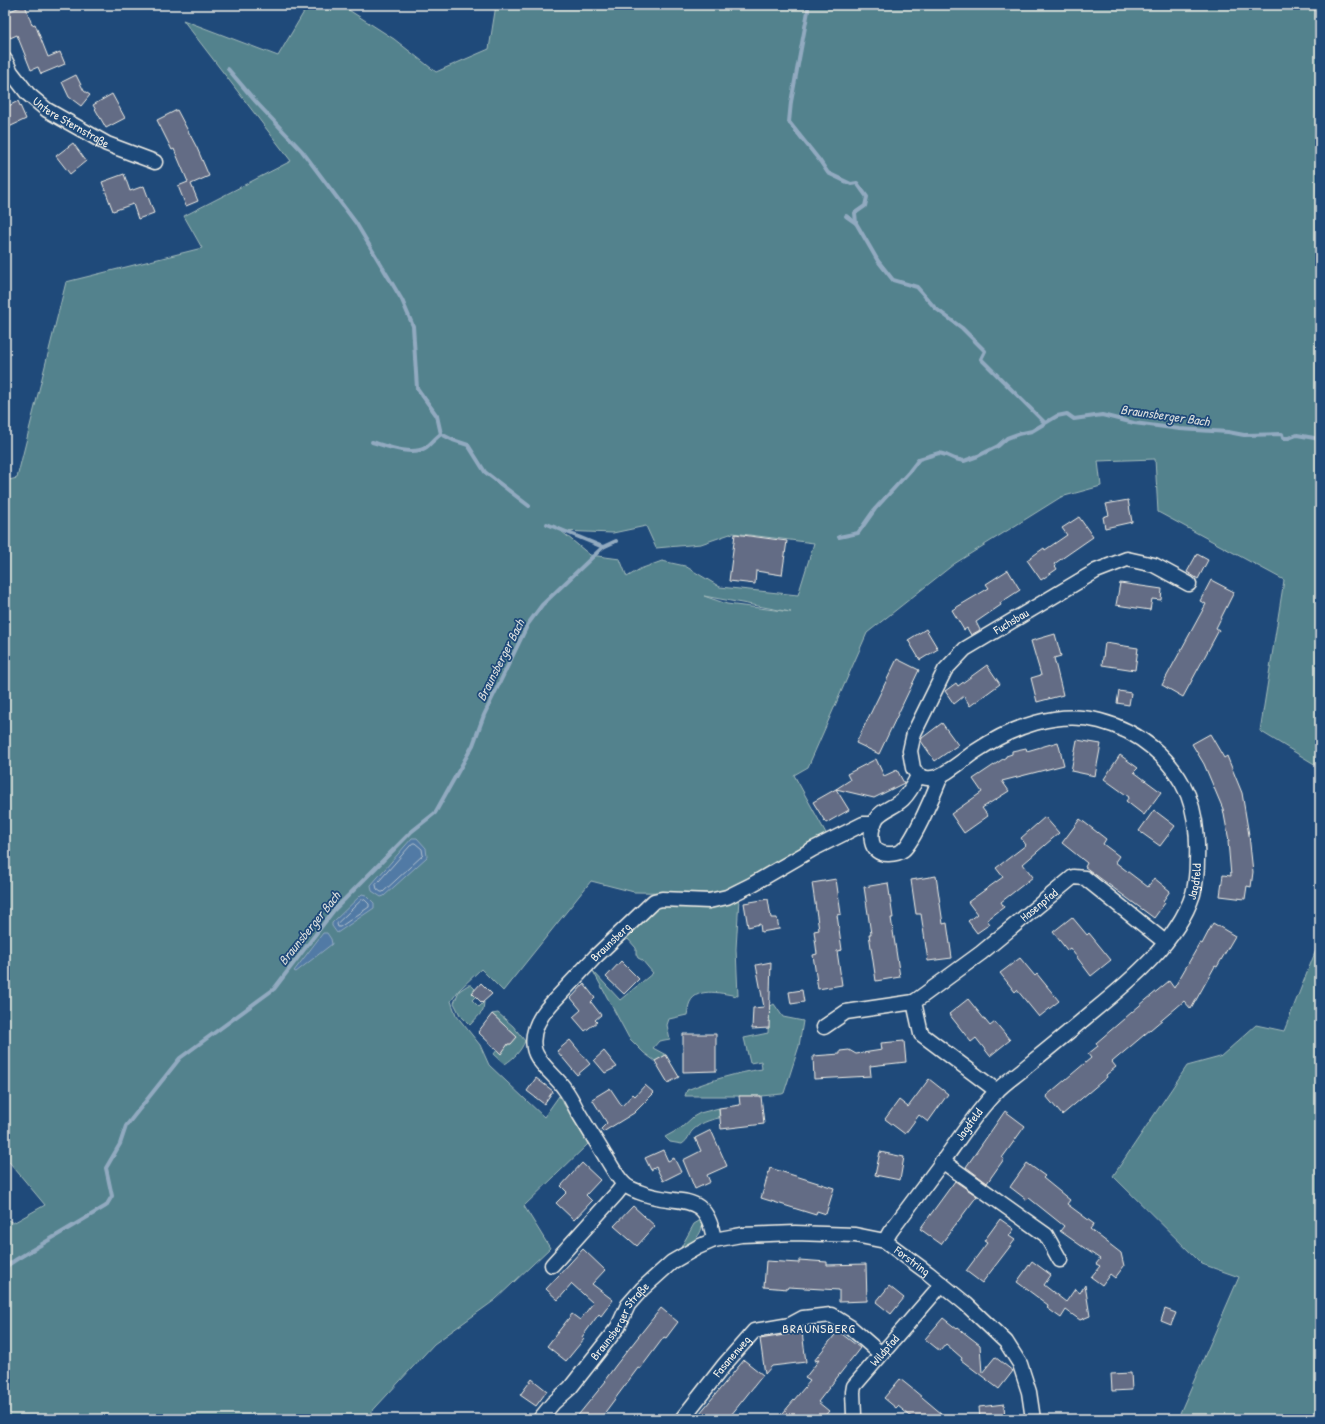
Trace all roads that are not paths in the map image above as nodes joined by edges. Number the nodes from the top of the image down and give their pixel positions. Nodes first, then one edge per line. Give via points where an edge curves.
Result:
1 (5, 60) edge
2 (155, 162) dead end
3 (1189, 584) dead end
4 (918, 776) junction
5 (941, 776) junction
6 (874, 824) junction
7 (1165, 942) junction
8 (914, 1002) junction
9 (824, 1027) dead end
10 (996, 1091) junction
11 (942, 1161) junction
12 (624, 1184) junction
13 (714, 1240) junction
14 (885, 1241) junction
15 (1060, 1260) dead end
16 (552, 1266) dead end
17 (942, 1284) junction
18 (881, 1354) junction
19 (853, 1418) edge
20 (540, 1419) edge
21 (682, 1419) edge
22 (1033, 1419) edge

1 - 2 street, Untere Sternstraße via 28,94 48,110 107,144
3 - 4 street, Fuchsbau via 1154,566 1127,559 1096,570 965,649 945,670 914,733 910,751 913,768
4 - 5 street via 930,779
4 - 6 street via 907,795 881,813
5 - 6 street via 902,851 885,854 879,852 872,844
5 - 7 street, Jagdfeld via 996,739 1014,730 1046,720 1073,718 1101,721 1146,742 1161,755 1184,787 1192,805 1197,827 1197,872 1193,894 1181,920
6 - 12 street, Braunsberg via 863,824 812,849 727,897 709,901 662,898 654,901 595,957 544,1012 536,1026 533,1041 536,1055 565,1089
7 - 8 street, Hasenpfad via 1085,878 1073,877 981,953
7 - 10 street, Jagdfeld via 1152,959 1118,991
8 - 9 street, Hasenpfad via 846,1012
8 - 10 street via 920,1034
10 - 11 street, Jagdfeld
11 - 14 street, Jagdfeld
11 - 15 street via 1046,1235
12 - 13 street, Braunsberg via 631,1189 664,1200 694,1204 701,1208 712,1227
12 - 16 street
13 - 14 street, Forstring via 741,1235 795,1233 855,1235
13 - 20 street, Braunsberger Straße via 672,1262 642,1289 628,1305 618,1327 575,1382
14 - 17 street, Forstring
17 - 18 street, Wildpfad
17 - 22 street, Forstring via 1006,1342 1020,1364 1029,1392
18 - 19 street, Wildpfad via 854,1386
18 - 21 street, Fasanenweg via 831,1315 803,1318 790,1325 754,1331

